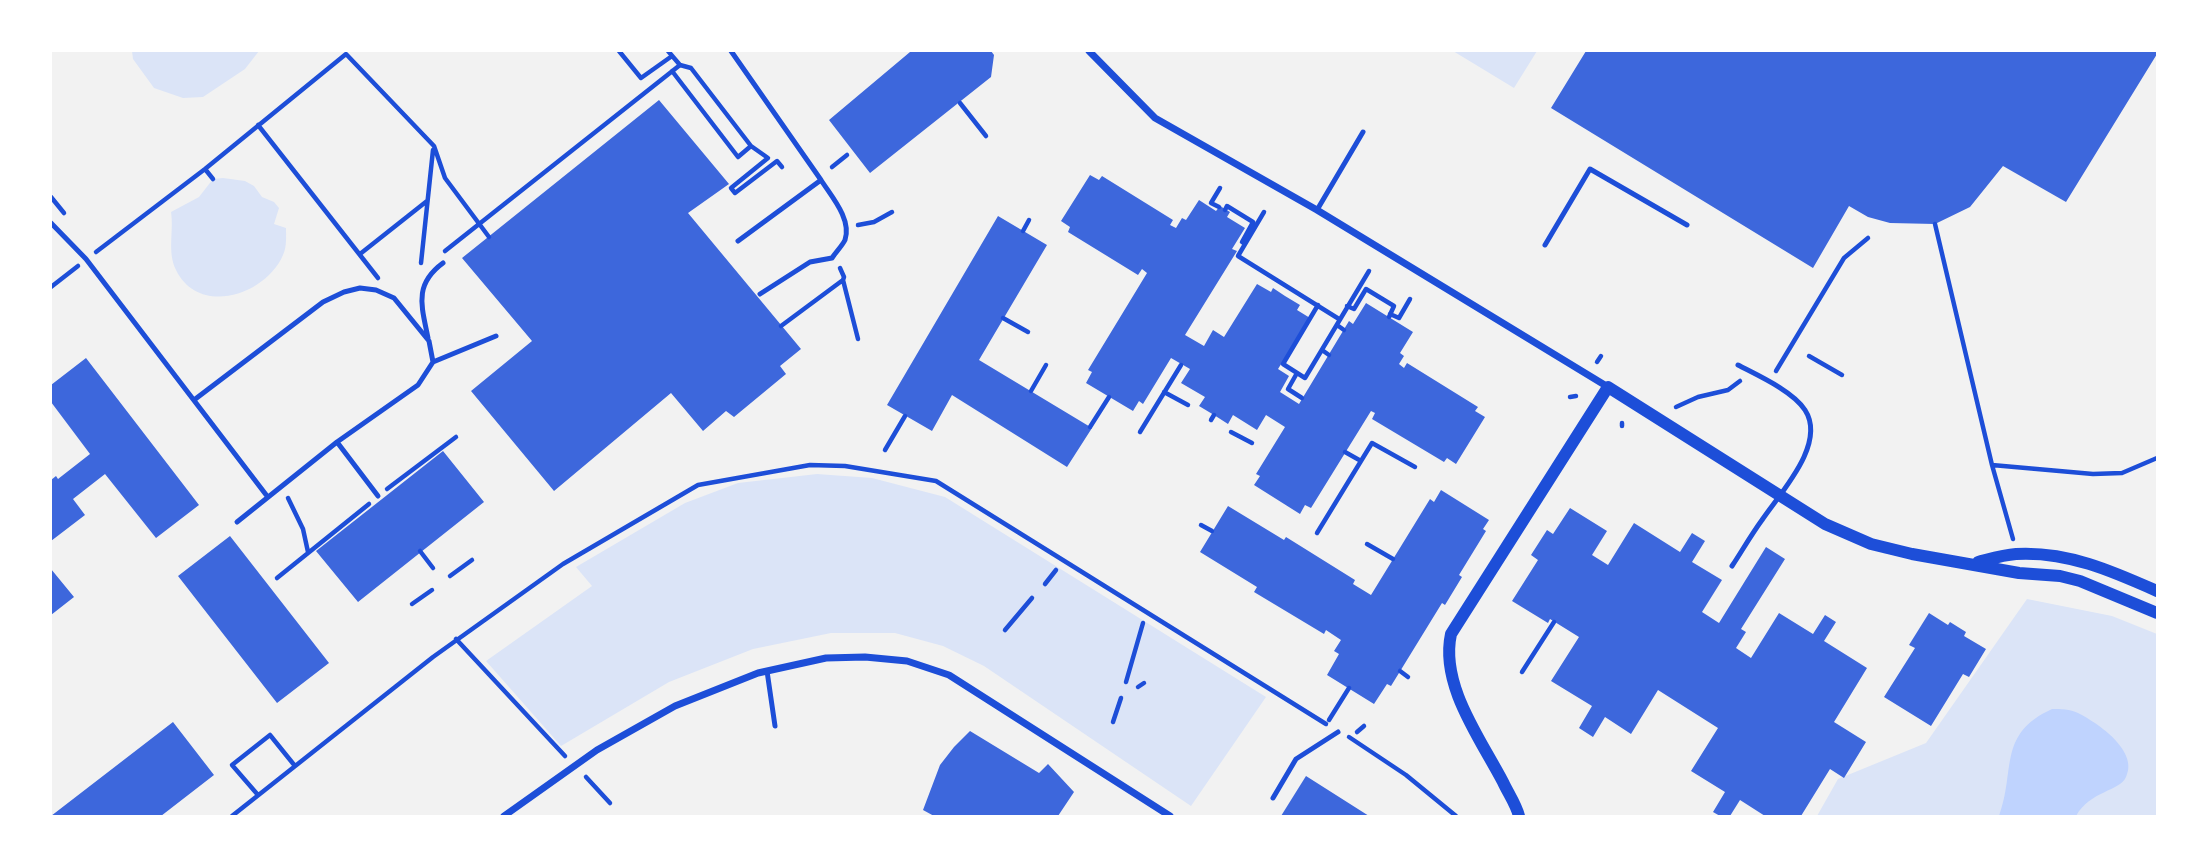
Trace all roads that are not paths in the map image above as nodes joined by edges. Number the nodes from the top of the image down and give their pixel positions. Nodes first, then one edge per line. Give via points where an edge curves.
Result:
1 (731, 51) edge
2 (1090, 51) edge
3 (1363, 132) dead end
4 (821, 180) junction
5 (1317, 210) junction
6 (51, 223) edge
7 (1687, 225) dead end
8 (738, 241) dead end
9 (1545, 244) dead end
10 (443, 263) dead end
11 (760, 294) dead end
12 (496, 336) dead end
13 (429, 341) junction
14 (433, 362) junction
15 (1738, 365) dead end
16 (1608, 387) junction
17 (194, 400) junction
18 (337, 442) junction
19 (267, 496) junction
20 (378, 496) road end
21 (1781, 496) junction
22 (237, 522) dead end
23 (1971, 563) junction
24 (1732, 566) dead end
25 (2157, 591) edge
26 (2157, 613) edge
27 (767, 671) junction
28 (775, 726) dead end
29 (1338, 732) road end
30 (1273, 799) dead end
31 (503, 816) edge
32 (1170, 816) edge
33 (1519, 816) edge

1 - 4 lane
2 - 5 street via 1155,118
3 - 5 lane
4 - 8 lane
4 - 11 lane via 847,227 845,241 832,258 810,262
5 - 16 street
6 - 17 lane via 86,260
7 - 9 lane via 1590,169
10 - 13 lane via 423,284 421,301
12 - 14 lane
13 - 14 lane
13 - 17 lane via 394,298 360,288 344,292 323,302
14 - 18 lane via 418,384
15 - 21 lane via 1798,401 1812,425 1805,453
16 - 21 street
16 - 33 street via 1451,634 1448,649 1455,689
17 - 19 lane
18 - 19 lane
18 - 20 lane
19 - 22 lane
21 - 23 street via 1825,524 1871,544
21 - 24 lane
23 - 25 street via 2016,554 2067,558
23 - 26 street via 2080,581
27 - 28 lane
27 - 31 street via 658,714
27 - 32 street via 842,657 921,664 967,685
29 - 30 lane via 1296,759

